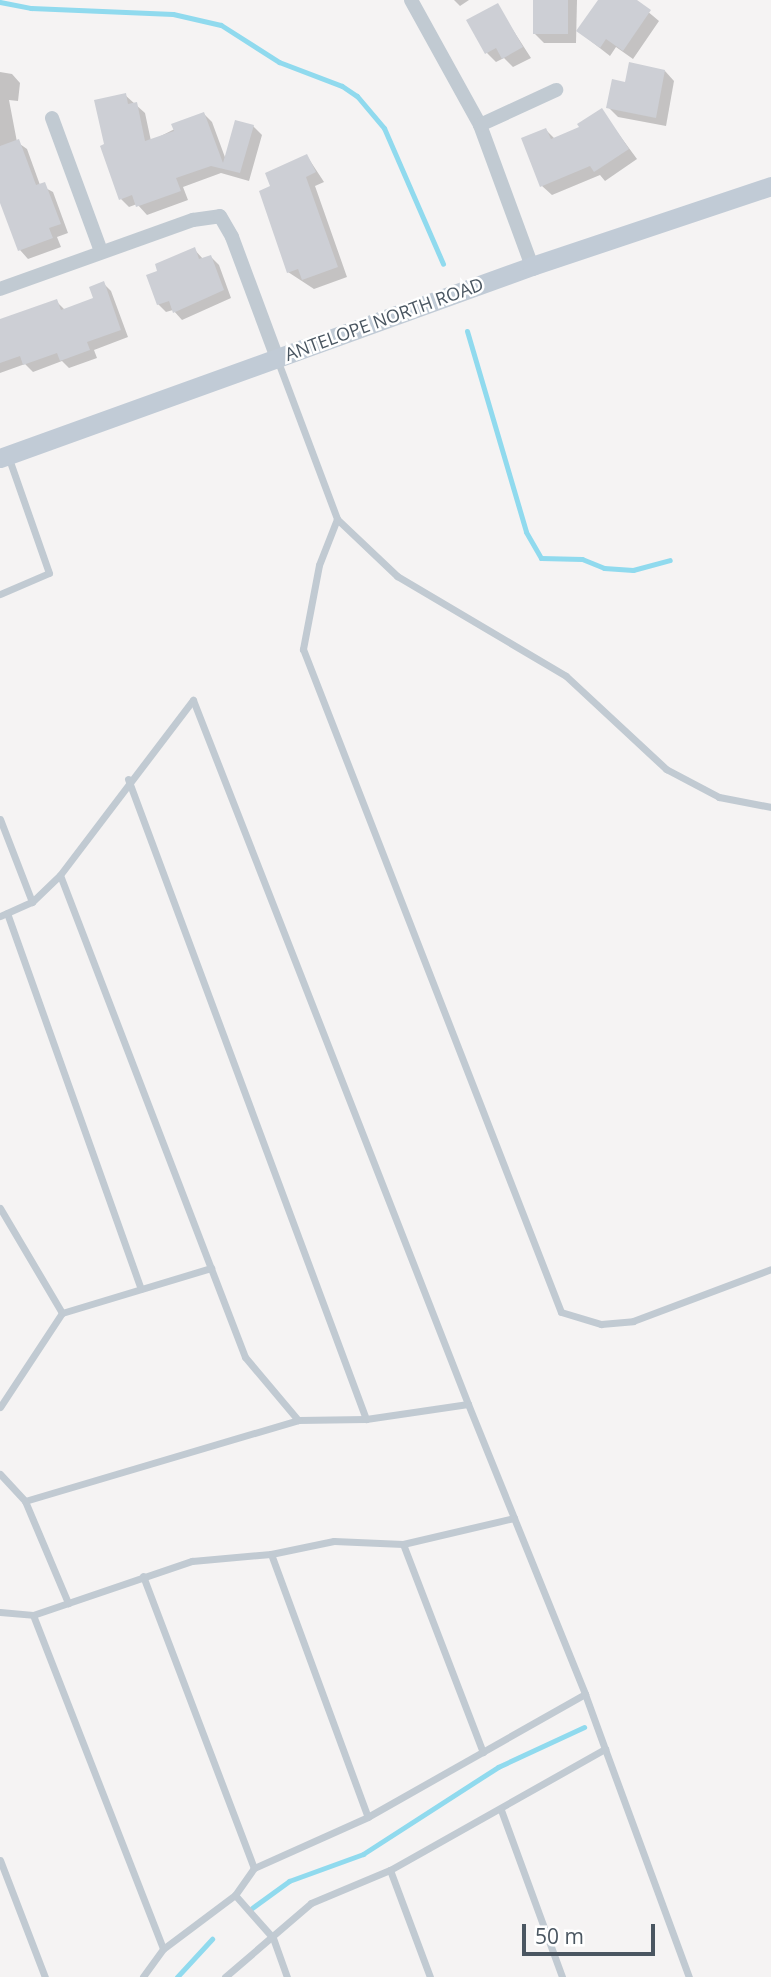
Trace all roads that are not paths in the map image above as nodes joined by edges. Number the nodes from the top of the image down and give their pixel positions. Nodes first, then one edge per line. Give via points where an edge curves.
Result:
1 (411, 0) edge
2 (556, 90) dead end
3 (52, 118) dead end
4 (480, 125) junction
5 (771, 186) edge
6 (101, 251) junction
7 (532, 266) junction
8 (0, 289) edge
9 (277, 358) junction
10 (4, 457) edge
11 (337, 519) junction
12 (0, 594) edge
13 (128, 779) junction
14 (771, 807) edge
15 (0, 819) edge
16 (60, 875) junction
17 (32, 902) junction
18 (3, 915) edge
19 (0, 1208) edge
20 (211, 1268) junction
21 (771, 1269) edge
22 (141, 1289) junction
23 (62, 1312) junction
24 (468, 1404) junction
25 (0, 1407) edge
26 (366, 1419) junction
27 (298, 1420) junction
28 (0, 1474) edge
29 (25, 1501) junction
30 (514, 1518) junction
31 (403, 1544) junction
32 (271, 1554) junction
33 (143, 1576) junction
34 (68, 1603) junction
35 (0, 1612) edge
36 (33, 1615) junction
37 (584, 1694) junction
38 (605, 1749) junction
39 (483, 1752) junction
40 (500, 1810) junction
41 (368, 1817) junction
42 (0, 1860) edge
43 (254, 1868) junction
44 (390, 1870) junction
45 (235, 1895) junction
46 (273, 1938) junction
47 (163, 1948) junction
48 (45, 1977) edge
49 (143, 1977) edge
50 (225, 1977) edge
51 (287, 1977) edge
52 (430, 1977) edge
53 (562, 1977) edge
54 (689, 1977) edge

1 - 4 street
2 - 4 street
3 - 6 street
4 - 7 street
5 - 7 main road, ANTELOPE NORTH ROAD
6 - 8 street
6 - 9 street via 193,220 220,216
7 - 9 main road, ANTELOPE NORTH ROAD
9 - 10 main road, ANTELOPE NORTH ROAD
9 - 11 lane
10 - 12 lane via 49,573
11 - 14 lane via 397,576 566,676 666,769 719,797
11 - 21 lane via 318,565 303,649 561,1312 601,1324 633,1321
13 - 16 lane
13 - 24 lane via 193,700
13 - 26 lane
15 - 17 lane
16 - 17 lane
16 - 20 lane
17 - 18 lane
18 - 22 lane
19 - 23 lane
20 - 22 lane
20 - 27 lane via 245,1357
22 - 23 lane
23 - 25 lane
24 - 26 lane
24 - 30 lane
26 - 27 lane
27 - 29 lane
28 - 29 lane
29 - 34 lane
30 - 31 lane
30 - 37 lane
31 - 32 lane via 334,1541
31 - 39 lane
32 - 33 lane via 192,1561
32 - 41 lane
33 - 34 lane
33 - 43 lane
34 - 36 lane
35 - 36 lane
36 - 47 lane
37 - 38 lane
37 - 39 lane
38 - 40 lane
38 - 54 lane
39 - 41 lane
40 - 44 lane
40 - 53 lane
41 - 43 lane
42 - 48 lane
43 - 45 lane
44 - 46 lane via 311,1903
44 - 52 lane
45 - 46 lane
45 - 47 lane
46 - 50 lane
46 - 51 lane
47 - 49 lane

